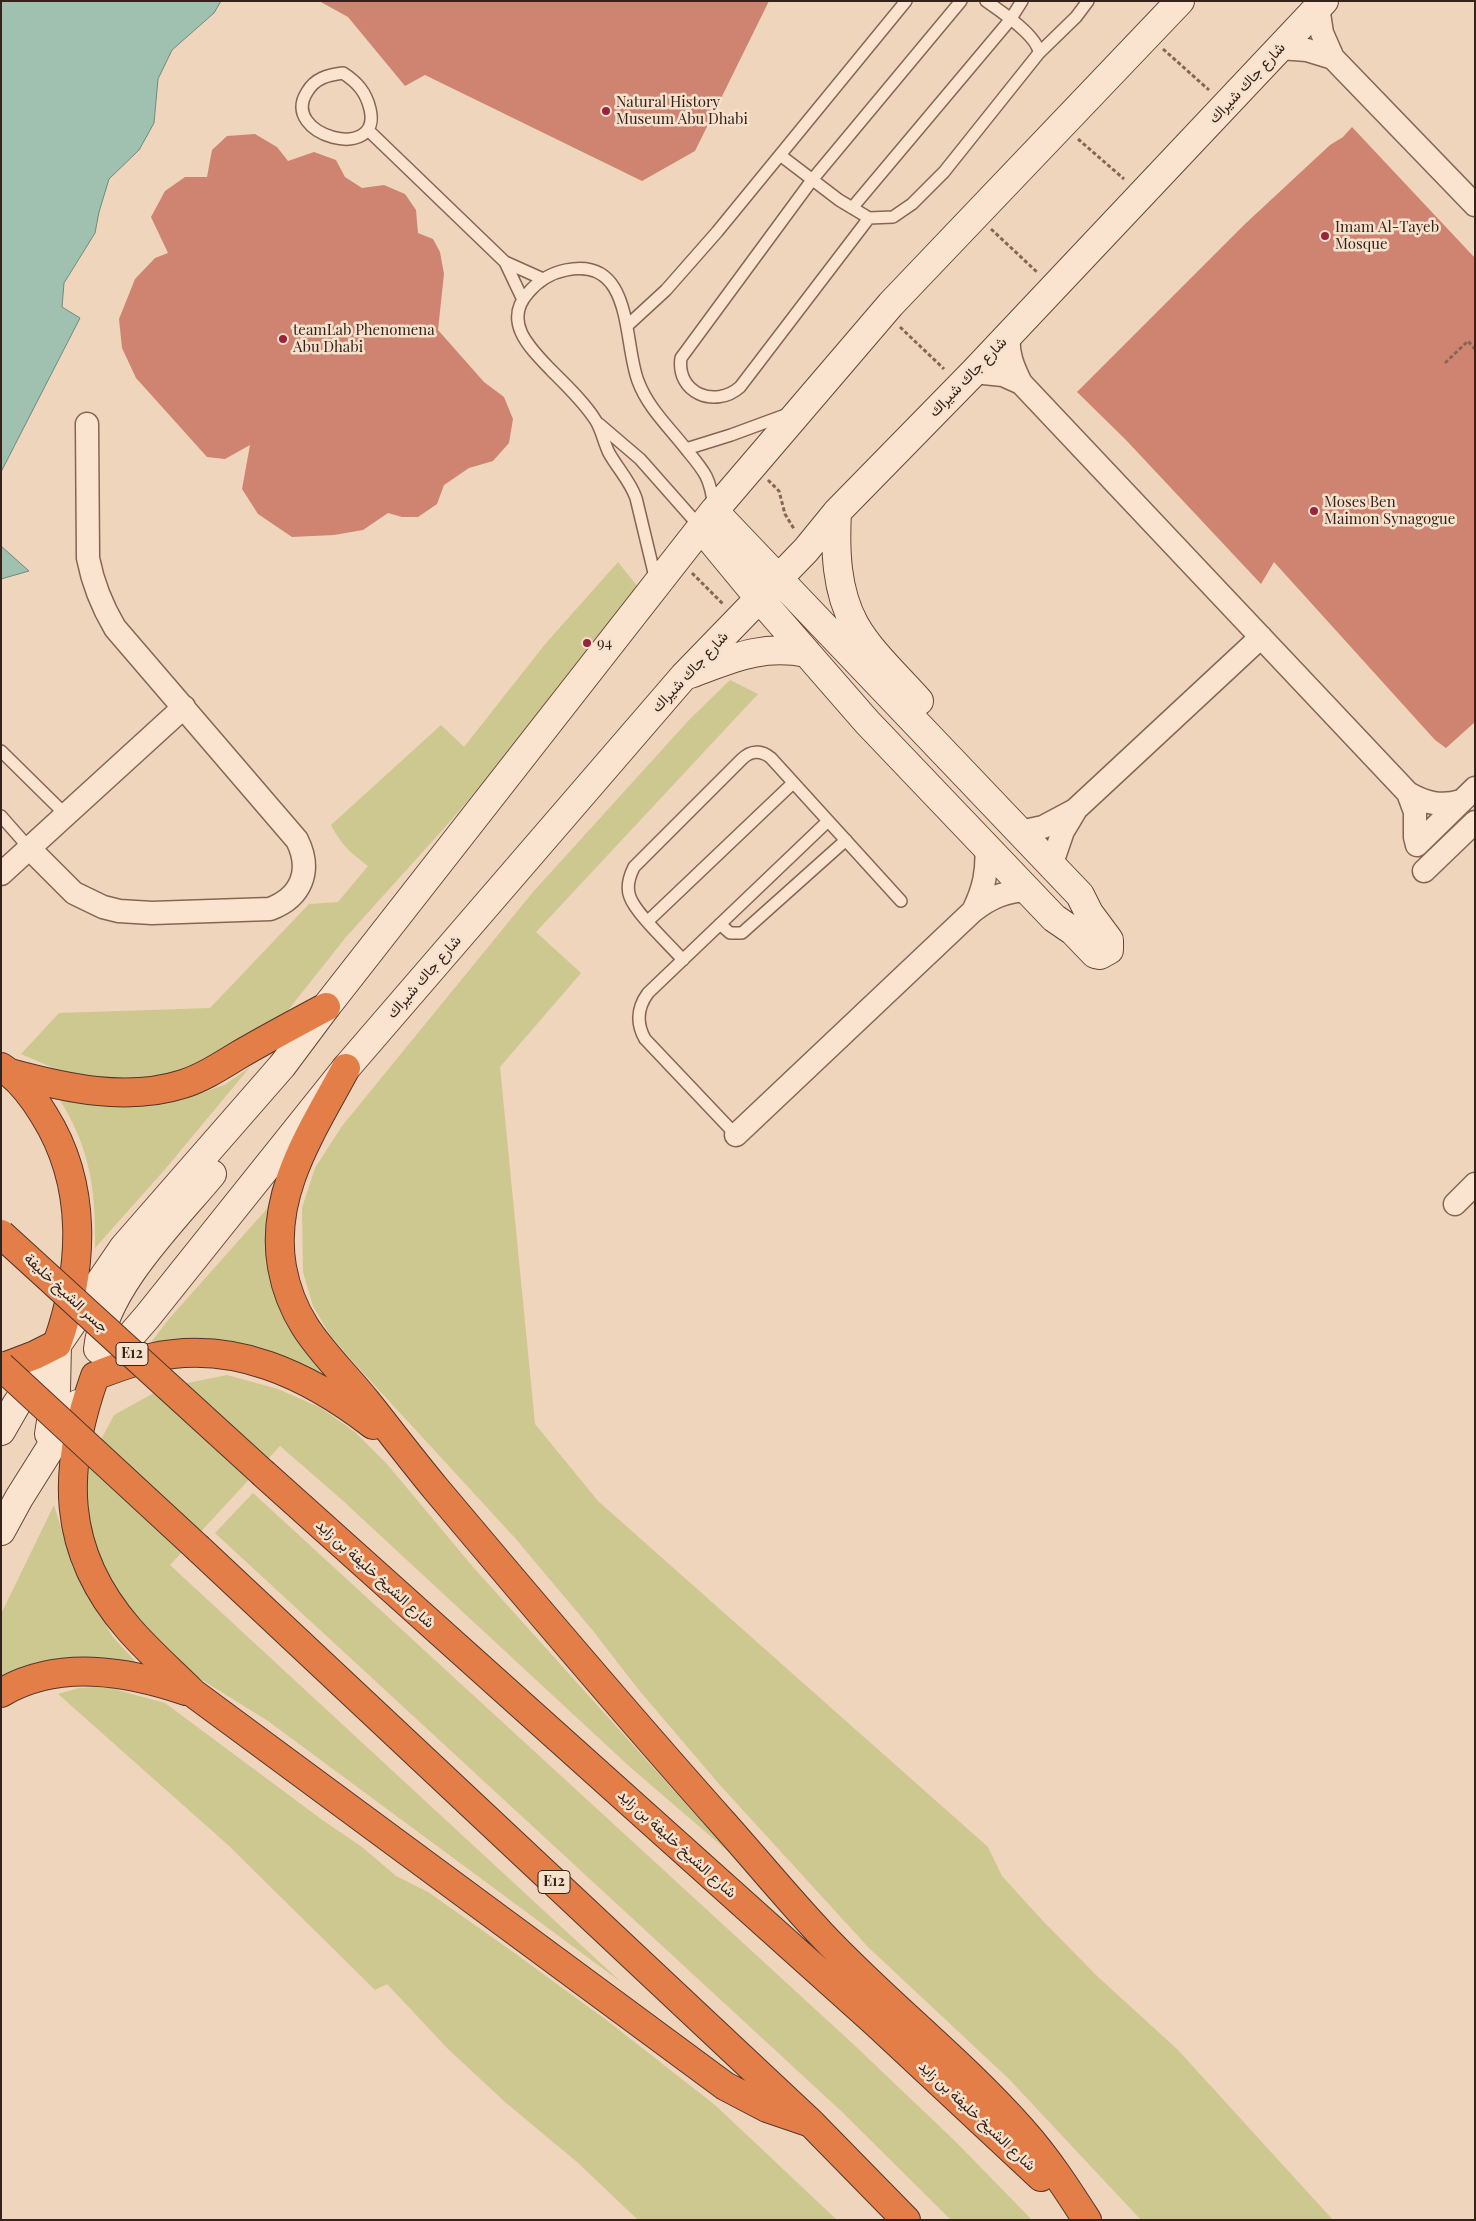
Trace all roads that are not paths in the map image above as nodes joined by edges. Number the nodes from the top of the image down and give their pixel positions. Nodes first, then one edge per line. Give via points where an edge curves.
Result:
1 (906, 1) edge
2 (961, 1) edge
3 (986, 1) edge
4 (1022, 1) edge
5 (1088, 1) edge
6 (1321, 4) edge
7 (1166, 14) edge
8 (1010, 20) junction
9 (1280, 48) junction
10 (1039, 53) junction
11 (1333, 58) junction
12 (368, 130) junction
13 (780, 156) junction
14 (812, 180) junction
15 (1475, 205) edge
16 (852, 208) junction
17 (869, 218) junction
18 (505, 262) junction
19 (543, 279) junction
20 (523, 300) junction
21 (628, 325) junction
22 (1009, 334) junction
23 (968, 378) junction
24 (1021, 383) junction
25 (802, 409) junction
26 (596, 421) junction
27 (87, 424) dead end
28 (686, 449) junction
29 (837, 512) junction
30 (708, 520) junction
31 (778, 578) junction
32 (658, 586) junction
33 (759, 598) junction
34 (1261, 637) junction
35 (807, 653) junction
36 (684, 676) junction
37 (184, 707) junction
38 (1, 751) edge
39 (961, 771) junction
40 (793, 783) junction
41 (1408, 793) junction
42 (1468, 794) edge
43 (1075, 810) junction
44 (66, 815) junction
45 (1, 816) edge
46 (828, 821) junction
47 (1475, 822) edge
48 (1020, 832) junction
49 (846, 840) junction
50 (986, 846) junction
51 (30, 849) junction
52 (1051, 866) junction
53 (1424, 871) dead end
54 (1, 874) edge
55 (1028, 890) junction
56 (901, 901) dead end
57 (973, 911) junction
58 (648, 921) junction
59 (720, 924) junction
60 (683, 960) junction
61 (326, 1006) junction
62 (282, 1066) junction
63 (346, 1068) junction
64 (6, 1070) edge
65 (736, 1135) joint
66 (1475, 1184) edge
67 (1454, 1204) dead end
68 (1, 1234) edge
69 (146, 1316) junction
70 (100, 1332) junction
71 (57, 1344) junction
72 (1, 1367) edge
73 (95, 1376) junction
74 (56, 1390) junction
75 (16, 1405) junction
76 (1, 1431) edge
77 (399, 1445) junction
78 (47, 1454) junction
79 (264, 1474) joint
80 (1, 1532) edge
81 (193, 1693) junction
82 (1, 1694) edge
83 (811, 2123) junction
84 (906, 2220) edge
85 (1086, 2220) edge

1 - 13 lane
2 - 14 lane
3 - 8 lane
4 - 8 lane
5 - 10 lane
6 - 9 street, شارع جاك شيراك
6 - 11 street via 1322,33
7 - 25 street via 885,312
8 - 10 lane via 1037,44
8 - 16 lane
9 - 11 street via 1307,50
9 - 22 street, شارع جاك شيراك
10 - 17 lane via 944,172 912,204 893,218
11 - 15 street
12 - 12 lane via 370,110 364,92 343,74 315,81 302,99 304,115 310,125 323,135 350,140
12 - 18 lane
13 - 14 lane
13 - 21 lane via 666,290
14 - 16 lane
14 - 17 lane via 681,358 680,374 689,388 720,398 740,387
16 - 17 lane
18 - 19 lane
18 - 20 lane
19 - 20 lane
19 - 21 lane via 573,268 599,274 610,280 618,294
20 - 26 lane via 518,315 524,339
21 - 28 lane via 638,380 648,402
22 - 23 street, شارع جاك شيراك
22 - 24 street via 1010,359
23 - 24 street via 1003,375
23 - 29 street, شارع جاك شيراك
24 - 34 street
25 - 28 lane
25 - 30 street
26 - 30 lane
26 - 32 lane via 608,452 636,498
27 - 37 street via 86,540 98,594 116,628
28 - 30 lane via 706,473 711,485
29 - 31 street, شارع جاك شيراك
29 - 39 street via 837,554 842,589 850,614 864,639 945,729 956,749
30 - 31 street
30 - 32 street
30 - 33 street
31 - 33 street, شارع جاك شيراك
31 - 39 street
32 - 61 street
33 - 35 street
33 - 36 street, شارع جاك شيراك
34 - 41 street
34 - 43 street
35 - 36 street via 780,649 754,652
35 - 50 street
36 - 63 street, شارع جاك شيراك
37 - 44 street
37 - 51 street via 298,840 304,871 301,882 289,899 270,909 259,910 119,911 74,893
38 - 44 lane
39 - 48 street
40 - 46 lane
40 - 58 lane
40 - 58 lane via 766,755 751,753 742,759 630,874 629,896
41 - 42 street via 1434,804 1452,804
41 - 42 street via 1415,812 1417,845
43 - 48 street via 1049,825
43 - 52 street via 1063,831
44 - 51 street
45 - 51 lane
46 - 49 lane
46 - 59 lane
47 - 53 street
48 - 52 street
49 - 56 lane
49 - 59 lane via 742,933 730,933
50 - 55 street
50 - 57 street via 985,883
51 - 54 street
52 - 55 street via 1080,895 1088,913 1109,940 1109,950 1100,955 1091,951
55 - 57 street via 998,895
57 - 65 street
58 - 60 lane
59 - 60 lane
60 - 65 lane via 643,1000 638,1016 641,1032 650,1046
61 - 62 street
61 - 64 highway via 201,1077 163,1089 97,1091 39,1081
62 - 70 street via 280,1088 275,1099 140,1260 118,1293
62 - 71 street via 124,1247
63 - 69 street, شارع جاك شيراك
63 - 77 highway via 290,1177 281,1220 282,1265 293,1305 314,1342
64 - 71 highway via 38,1104 55,1134 66,1160 76,1200 76,1273
66 - 67 street
68 - 79 highway, جسر الشيخ خليفة / E12, bridge
69 - 70 street
69 - 73 street, شارع جاك شيراك
70 - 71 street
70 - 73 street
71 - 72 highway
71 - 74 street
71 - 75 street
72 - 83 highway, E12, bridge
73 - 74 street
73 - 77 highway via 168,1354 203,1352 243,1357 322,1389
73 - 78 street, شارع جاك شيراك
73 - 81 highway via 79,1426 72,1474 74,1522 81,1547 115,1612
74 - 75 street
74 - 78 street
75 - 76 street
77 - 85 highway via 613,1700 778,1888 852,1965 1024,2132
78 - 80 street, شارع جاك شيراك
79 - 85 highway, شارع الشيخ خليفة بن زايد / E12 via 935,2076
81 - 82 highway via 129,1674 86,1671 45,1677
81 - 83 highway via 725,2086 767,2108
83 - 84 highway, E12

